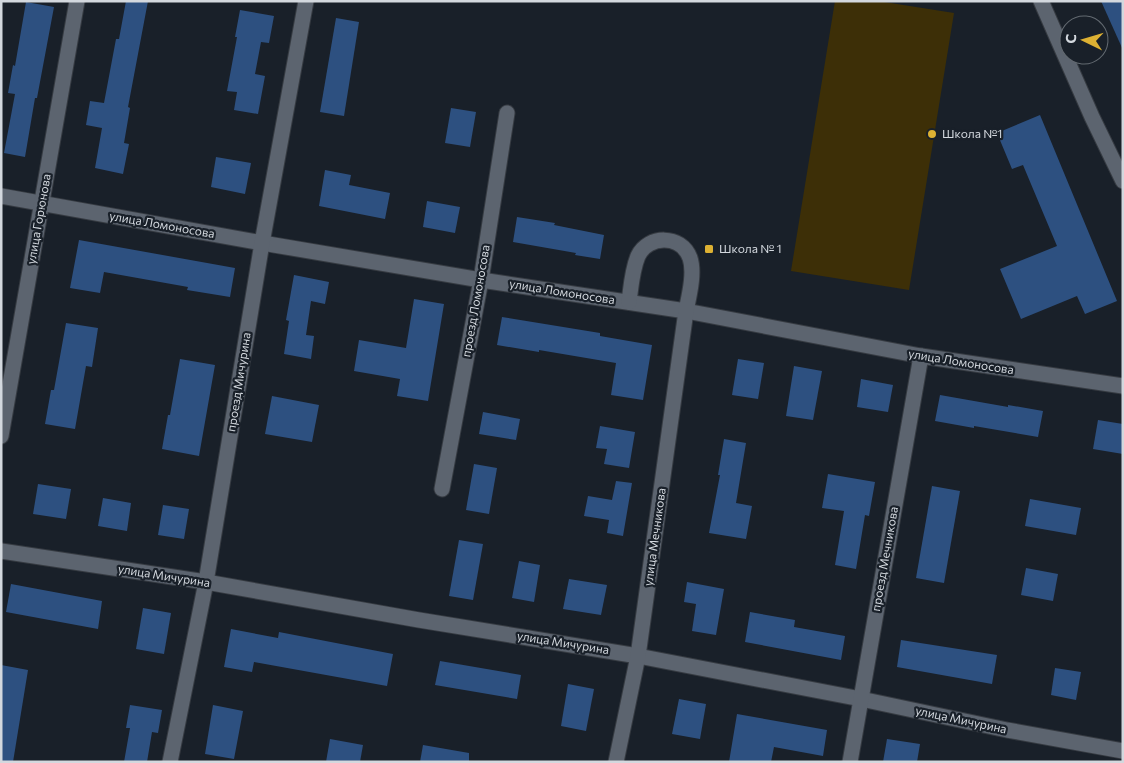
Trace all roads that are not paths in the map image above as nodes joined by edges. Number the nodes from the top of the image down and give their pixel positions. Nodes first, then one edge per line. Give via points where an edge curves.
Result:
1 (77, 1) edge
2 (306, 1) edge
3 (1041, 1) edge
4 (507, 113) dead end
5 (1123, 181) edge
6 (1, 196) edge
7 (42, 203) junction
8 (262, 243) junction
9 (480, 280) junction
10 (629, 302) junction
11 (686, 311) junction
12 (921, 356) junction
13 (1123, 386) edge
14 (1, 436) edge
15 (442, 489) dead end
16 (1, 551) edge
17 (206, 582) junction
18 (638, 656) junction
19 (861, 699) junction
20 (1123, 751) edge
21 (170, 762) edge
22 (616, 762) edge
23 (850, 762) edge

1 - 7 street, улица Горюнова
2 - 8 street, проезд Мичурина
3 - 5 street
4 - 9 street, проезд Ломоносова
6 - 7 street, улица Ломоносова
7 - 8 street, улица Ломоносова
7 - 14 street, улица Горюнова
8 - 9 street, улица Ломоносова
8 - 17 street, проезд Мичурина
9 - 10 street, улица Ломоносова
9 - 15 street, проезд Ломоносова
10 - 11 street, улица Ломоносова
10 - 11 street via 638,257 645,246 657,240 670,240 681,244 690,257 691,288
11 - 12 street, улица Ломоносова
11 - 18 street, улица Мечникова
12 - 13 street, улица Ломоносова
12 - 19 street, проезд Мечникова
16 - 17 street, улица Мичурина
17 - 18 street, улица Мичурина
17 - 21 street, проезд Мичурина
18 - 19 street, улица Мичурина
18 - 22 street, улица Мечникова
19 - 20 street, улица Мичурина
19 - 23 street, проезд Мечникова

